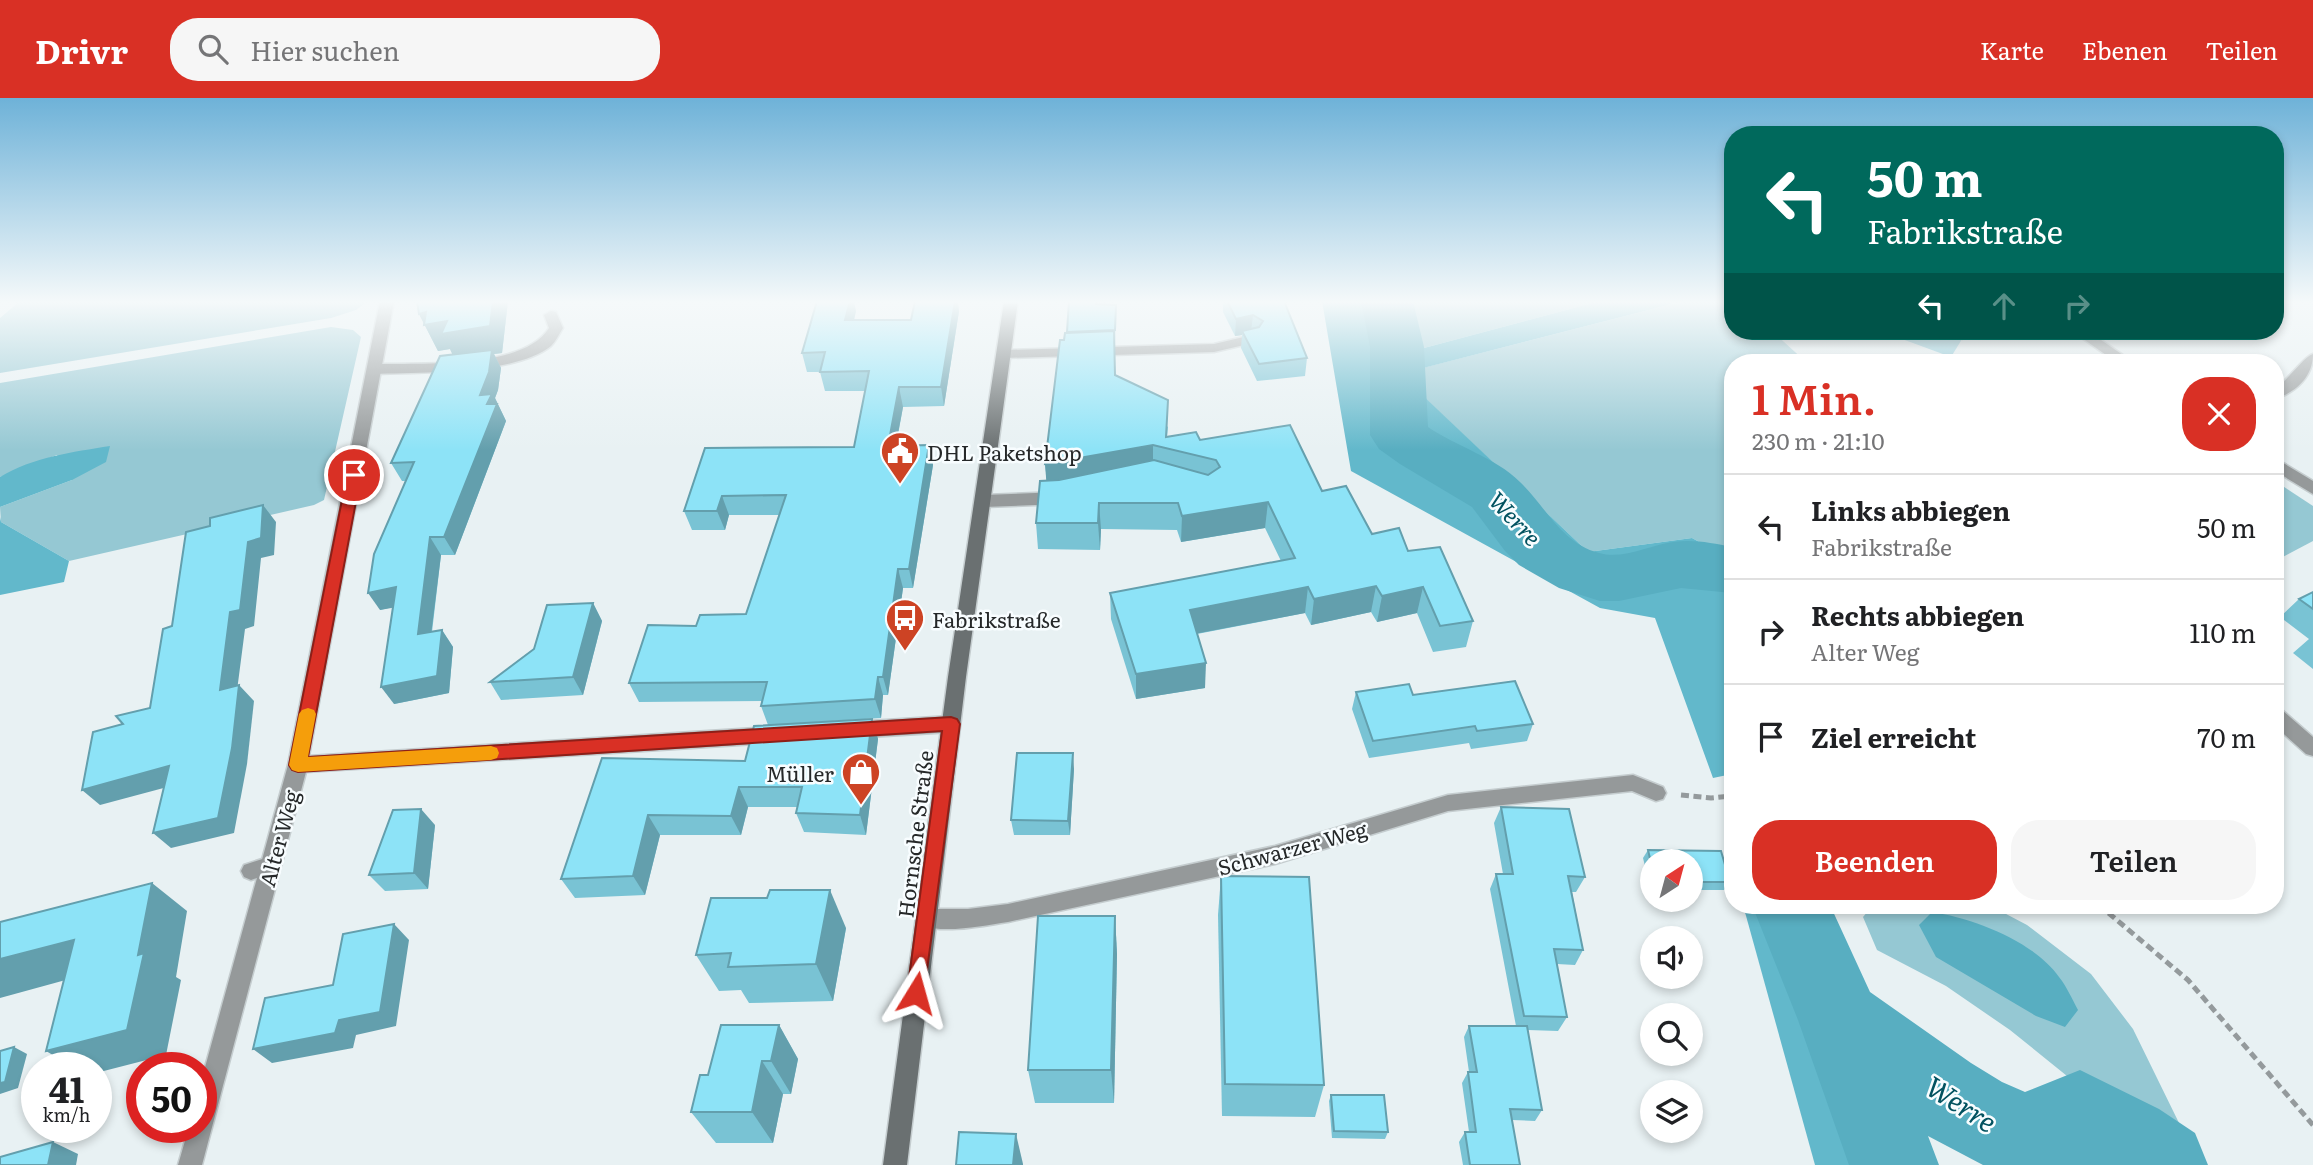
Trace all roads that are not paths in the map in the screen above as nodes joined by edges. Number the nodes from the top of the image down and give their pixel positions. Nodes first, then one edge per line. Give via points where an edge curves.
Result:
1 (377, 351) edge
2 (532, 351) edge
3 (1004, 351) edge
4 (1116, 351) edge
5 (1004, 354) junction
6 (2313, 358) edge
7 (374, 369) junction
8 (2284, 390) edge
9 (2284, 469) edge
10 (2313, 489) edge
11 (1072, 496) edge
12 (984, 501) junction
13 (2284, 723) edge
14 (951, 724) junction
15 (835, 731) edge
16 (794, 733) edge
17 (2313, 748) edge
18 (298, 765) junction
19 (1656, 793) road end
20 (271, 865) junction
21 (251, 871) dead end
22 (927, 918) junction
23 (217, 1066) edge
24 (196, 1143) edge
25 (190, 1165) edge
26 (895, 1165) edge

1 - 7 street, Alter Weg
2 - 7 street via 481,364
3 - 5 main road, Hornsche Straße
4 - 5 street
5 - 12 main road, Hornsche Straße
6 - 8 street via 2303,375
7 - 18 street, Alter Weg
9 - 10 street
11 - 12 street
12 - 14 main road, Hornsche Straße
13 - 17 street
14 - 15 street
14 - 22 main road, Hornsche Straße
16 - 18 street
18 - 20 street, Alter Weg
19 - 22 street, Schwarzer Weg via 1633,783 1448,803 1275,855 1008,913
20 - 21 street
20 - 23 street, Alter Weg
22 - 26 main road, Hornsche Straße
24 - 25 street, Alter Weg

